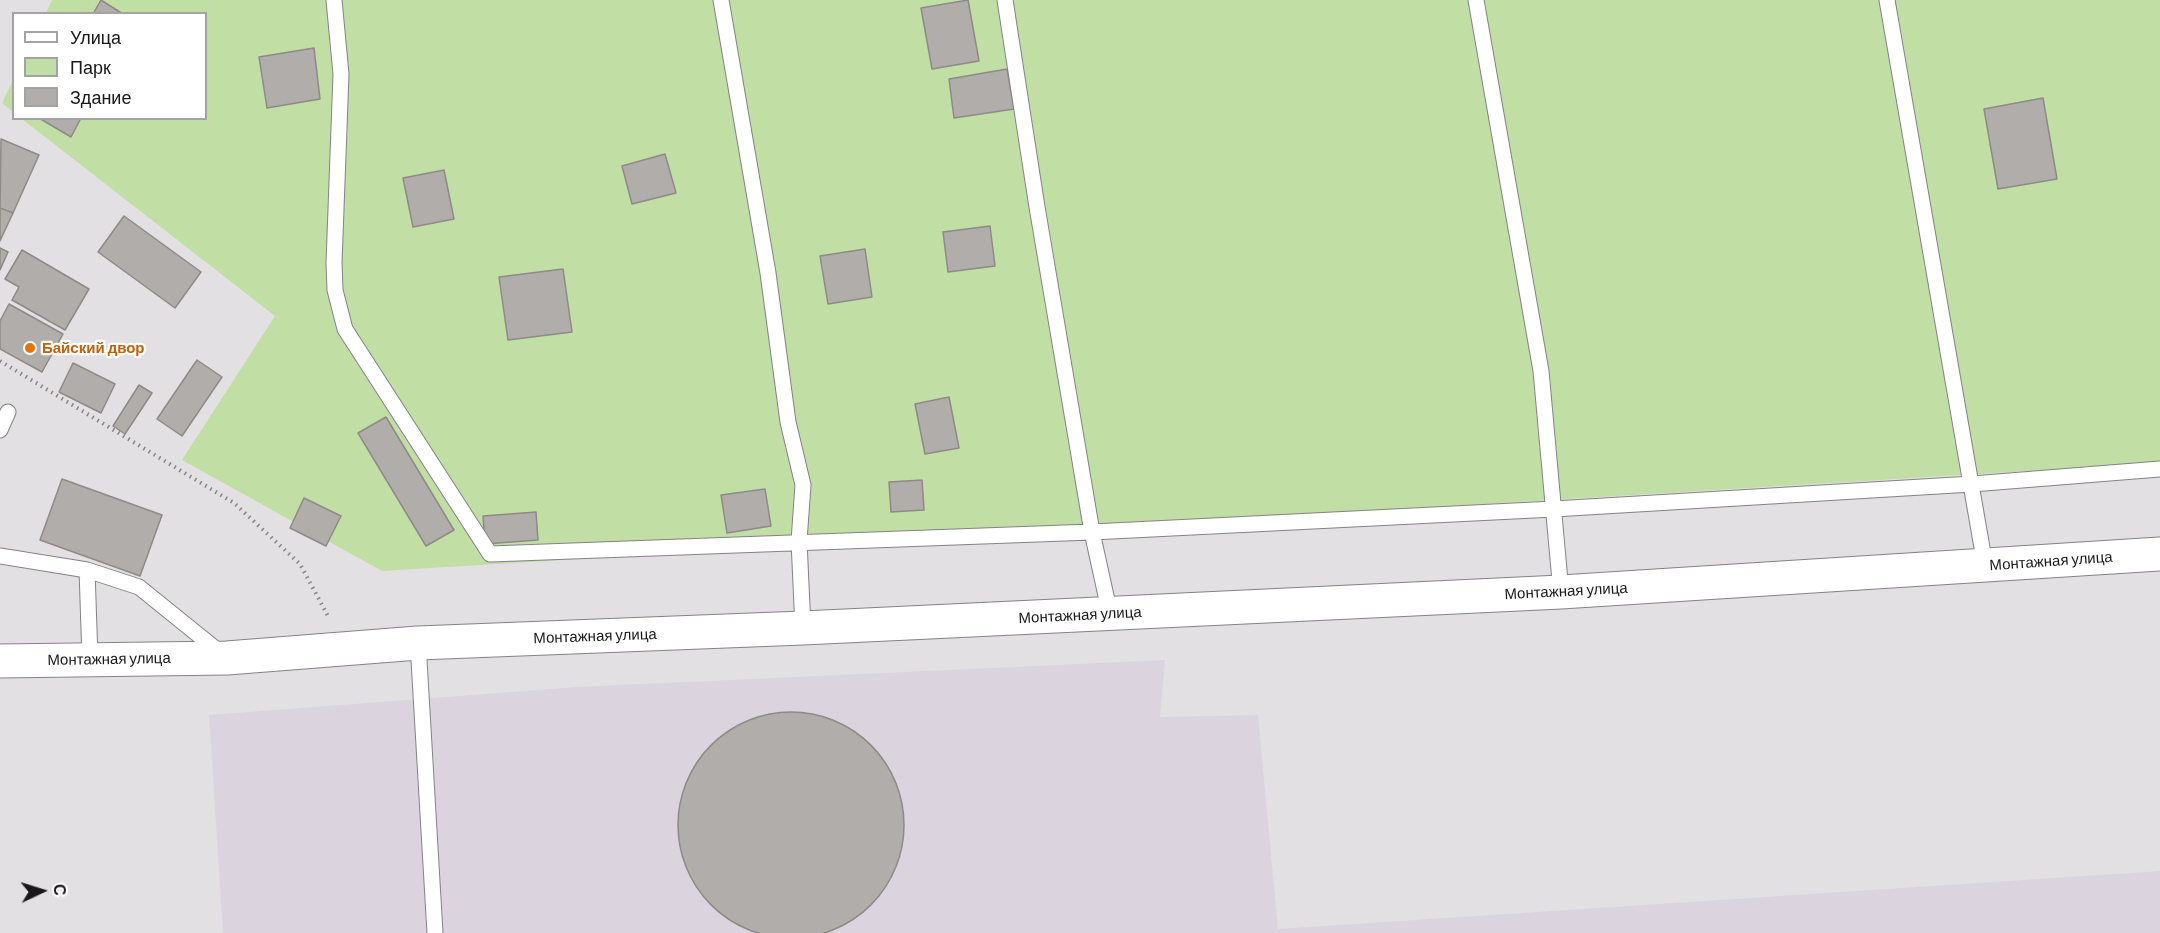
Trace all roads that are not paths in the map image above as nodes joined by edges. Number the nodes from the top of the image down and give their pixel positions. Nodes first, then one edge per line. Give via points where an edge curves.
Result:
1 (334, 0) edge
2 (721, 0) edge
3 (1005, 0) edge
4 (1476, 0) edge
5 (1887, 0) edge
6 (8, 412) dead end
7 (0, 430) edge
8 (2160, 469) edge
9 (1972, 484) junction
10 (1554, 509) junction
11 (1092, 532) junction
12 (799, 541) junction
13 (2160, 554) edge
14 (0, 556) edge
15 (1985, 565) junction
16 (87, 570) junction
17 (1561, 592) junction
18 (1110, 614) junction
19 (803, 628) junction
20 (418, 643) junction
21 (227, 658) junction
22 (90, 659) junction
23 (0, 661) edge
24 (435, 933) edge

1 - 12 lane via 341,74 334,262 335,290 345,329 490,554
2 - 12 lane via 789,422 803,485
3 - 11 lane
4 - 10 lane via 1541,371
5 - 9 lane
6 - 7 lane
8 - 9 lane
9 - 10 lane
9 - 15 lane
10 - 11 lane
10 - 17 lane
11 - 12 lane
11 - 18 lane
12 - 19 lane
13 - 15 street, Монтажная улица
14 - 16 lane
15 - 17 street, Монтажная улица
16 - 21 lane via 139,587
16 - 22 lane
17 - 18 street, Монтажная улица
18 - 19 street, Монтажная улица
19 - 20 street, Монтажная улица
20 - 21 street, Монтажная улица
20 - 24 lane
21 - 22 street, Монтажная улица
22 - 23 street, Монтажная улица

